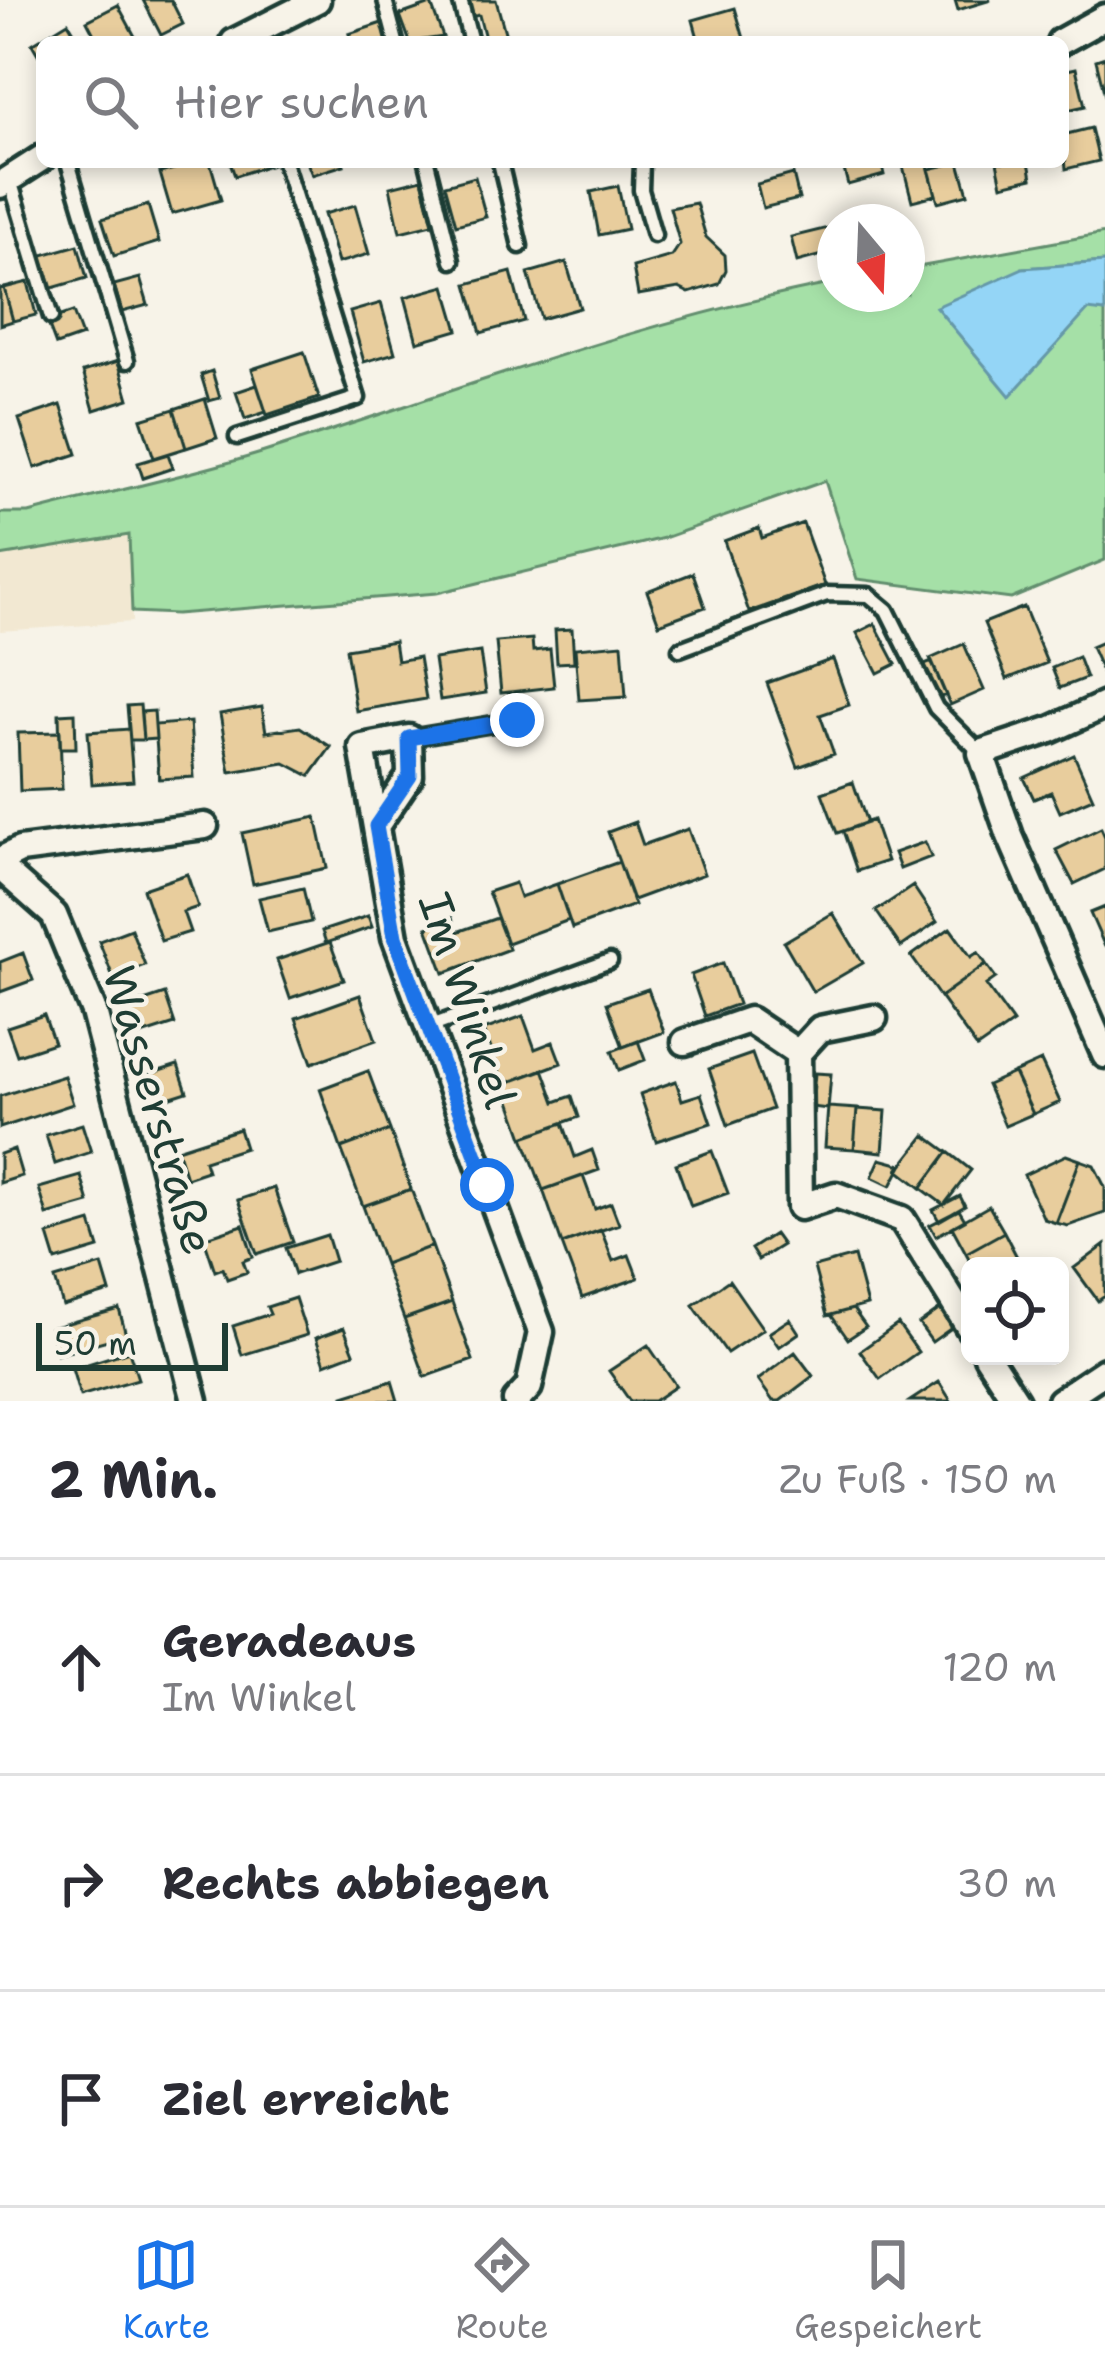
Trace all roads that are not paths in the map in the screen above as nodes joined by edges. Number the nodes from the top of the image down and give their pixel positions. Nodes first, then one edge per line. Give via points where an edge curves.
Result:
1 (317, 0) edge
2 (385, 0) edge
3 (460, 0) edge
4 (1105, 17) edge
5 (249, 36) edge
6 (394, 36) edge
7 (469, 36) edge
8 (1069, 37) edge
9 (36, 162) edge
10 (70, 168) edge
11 (286, 168) edge
12 (429, 168) edge
13 (501, 168) edge
14 (642, 168) edge
15 (5, 182) edge
16 (654, 235) dead end
17 (520, 246) dead end
18 (452, 261) dead end
19 (51, 317) dead end
20 (127, 361) dead end
21 (237, 437) dead end
22 (680, 649) dead end
23 (1105, 706) edge
24 (517, 720) dead end
25 (409, 738) junction
26 (981, 753) junction
27 (205, 826) dead end
28 (376, 826) junction
29 (0, 863) edge
30 (610, 961) dead end
31 (874, 1018) dead end
32 (428, 1028) junction
33 (685, 1042) dead end
34 (798, 1053) junction
35 (1105, 1054) edge
36 (961, 1314) edge
37 (993, 1365) edge
38 (1105, 1371) edge
39 (195, 1401) edge
40 (516, 1401) edge
41 (1016, 1401) edge
42 (1060, 1401) edge

1 - 5 street
2 - 6 lane
3 - 7 lane
4 - 8 street
9 - 15 street
10 - 20 lane
11 - 21 lane via 358,398
12 - 18 lane
13 - 17 lane
14 - 16 lane
15 - 19 lane
22 - 26 lane via 827,594 869,595 887,610 936,708
23 - 26 street
24 - 25 lane
25 - 28 street via 410,776
25 - 28 street, Im Winkel via 362,747
26 - 35 street
27 - 29 street via 20,850
28 - 32 street, Im Winkel via 395,937
29 - 39 street, Wasserstraße via 54,915 94,1012
30 - 32 lane
31 - 34 street via 820,1029
32 - 40 street, Im Winkel via 541,1332 529,1387
33 - 34 street via 748,1020
34 - 36 street via 800,1207 836,1196 902,1219
37 - 41 street
38 - 42 street

